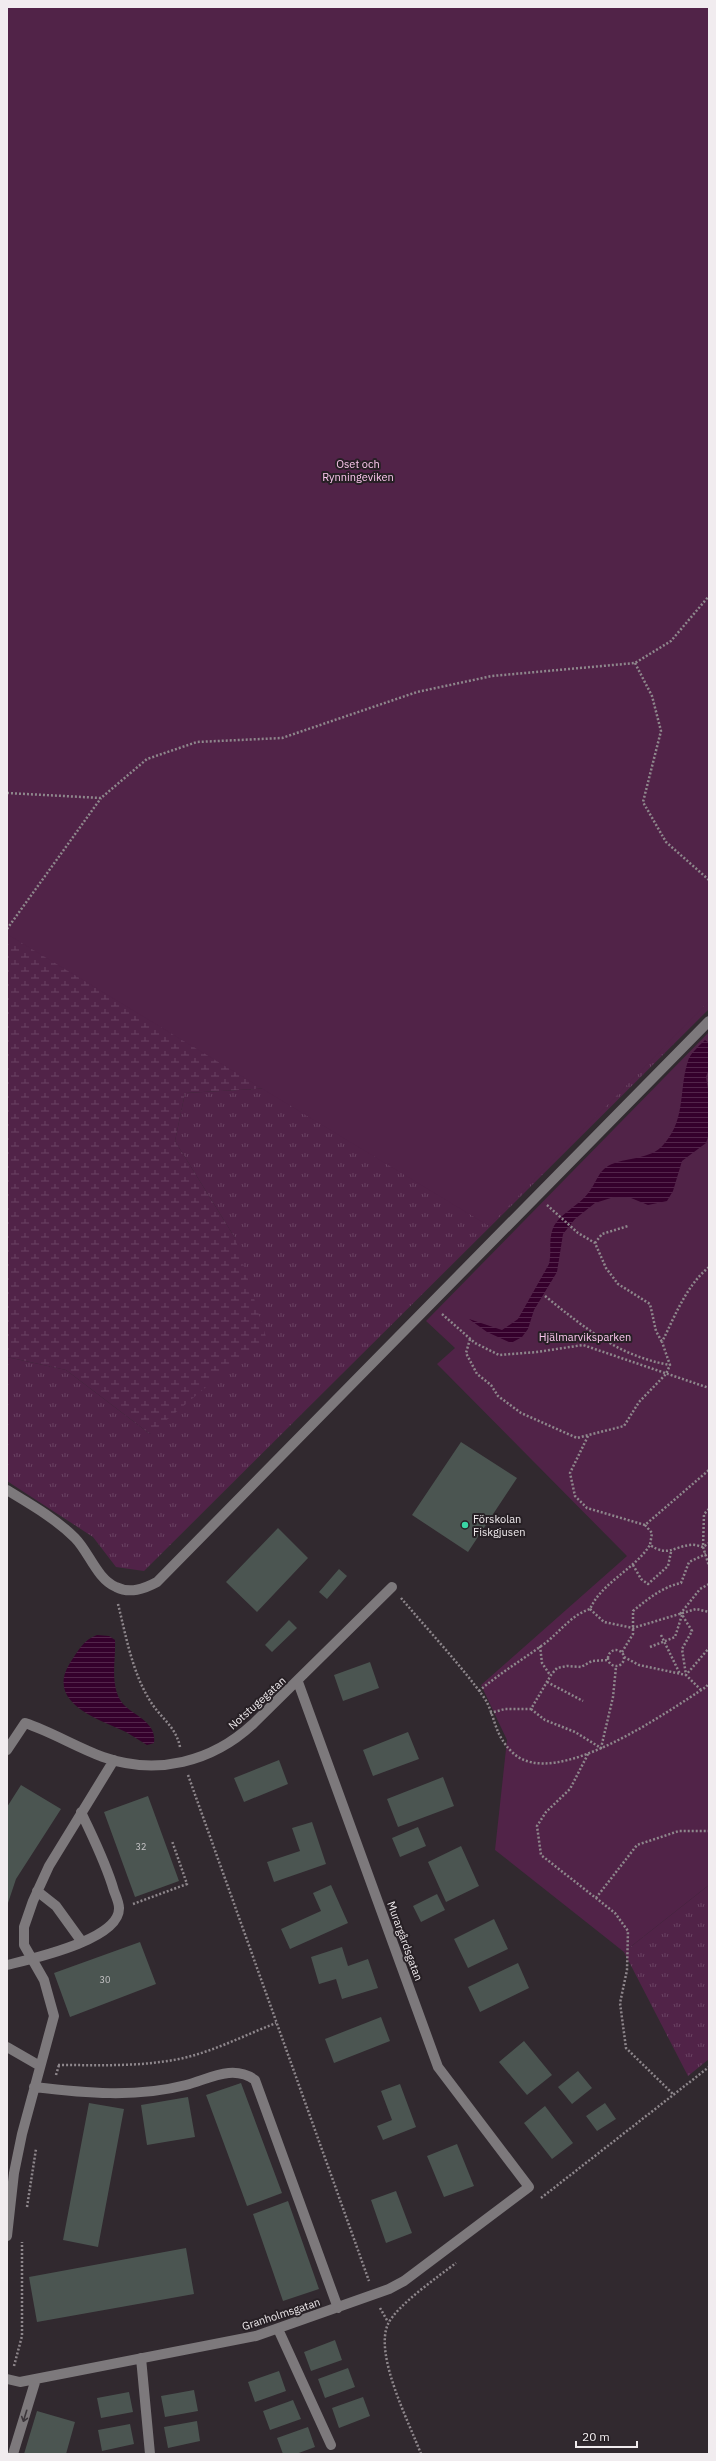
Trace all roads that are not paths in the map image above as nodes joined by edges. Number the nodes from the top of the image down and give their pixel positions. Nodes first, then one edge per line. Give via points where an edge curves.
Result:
1 (709, 1022) edge
2 (7, 1490) edge
3 (392, 1587) road end
4 (298, 1682) junction
5 (7, 1750) edge
6 (114, 1760) junction
7 (81, 1812) junction
8 (37, 1891) junction
9 (82, 1942) junction
10 (33, 1959) junction
11 (7, 1965) edge
12 (7, 2047) edge
13 (40, 2066) junction
14 (34, 2087) junction
15 (10, 2184) edge
16 (529, 2187) joint
17 (7, 2236) edge
18 (338, 2308) junction
19 (278, 2328) junction
20 (141, 2358) junction
21 (9, 2379) edge
22 (36, 2379) junction
23 (331, 2445) dead end
24 (14, 2454) edge
25 (150, 2454) edge

1 - 2 street via 157,1582 145,1589 131,1591 106,1582 76,1539 58,1523
3 - 4 street, Notstugegatan
4 - 6 street, Notstugegatan via 231,1742 205,1756 183,1763 155,1765
4 - 16 street, Murargårdsgatan via 438,2067
5 - 6 street, Notstugegatan via 25,1723
6 - 7 street
7 - 8 street via 48,1866
7 - 9 street via 108,1871 119,1909 116,1921 98,1935
8 - 9 street via 56,1906
8 - 10 street via 24,1927 24,1946
9 - 10 street
10 - 11 street
10 - 13 street via 44,1980 54,2016
12 - 13 street
13 - 14 street
14 - 15 street
14 - 18 street via 127,2093 184,2086 231,2072 245,2073 255,2080
15 - 17 street
16 - 18 street, Granholmsgatan via 404,2282
18 - 19 street, Granholmsgatan
19 - 20 street, Granholmsgatan via 256,2336
19 - 23 street
20 - 22 street, Granholmsgatan
20 - 25 street
21 - 22 street, Granholmsgatan via 20,2382
22 -> 24 street

